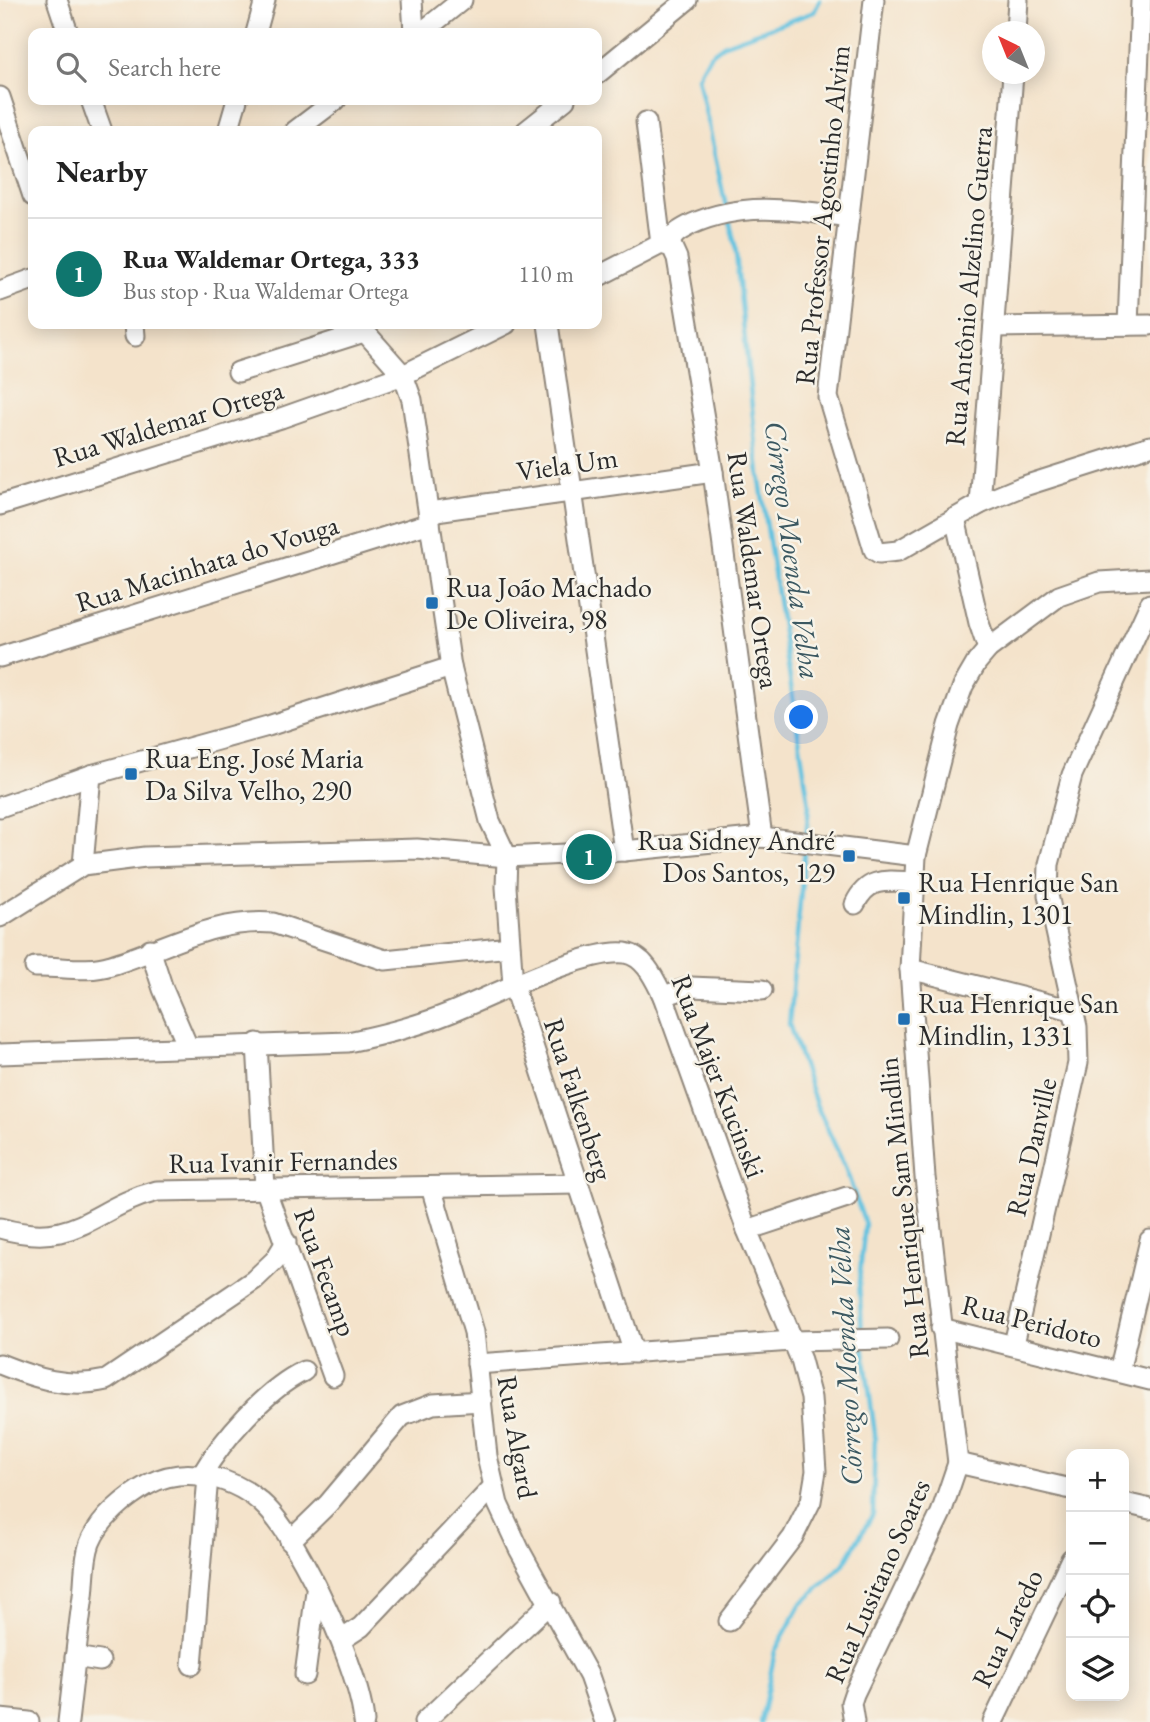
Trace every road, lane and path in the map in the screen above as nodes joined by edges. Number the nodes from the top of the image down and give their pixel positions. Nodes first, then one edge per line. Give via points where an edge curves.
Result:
1 (57, 0) edge
2 (265, 0) edge
3 (412, 0) edge
4 (462, 0) edge
5 (687, 0) edge
6 (874, 0) edge
7 (1018, 0) edge
8 (1141, 0) edge
9 (1017, 21) edge
10 (66, 28) edge
11 (257, 28) edge
12 (414, 28) edge
13 (427, 28) edge
14 (602, 70) edge
15 (1012, 84) edge
16 (0, 97) edge
17 (93, 105) edge
18 (236, 105) edge
19 (329, 105) edge
20 (559, 105) edge
21 (646, 122) dead end
22 (101, 126) edge
23 (229, 126) edge
24 (302, 126) edge
25 (532, 126) edge
26 (28, 181) edge
27 (1143, 183) edge
28 (849, 217) junction
29 (664, 244) junction
30 (602, 274) edge
31 (28, 281) edge
32 (0, 291) edge
33 (1128, 325) junction
34 (1150, 325) edge
35 (995, 327) junction
36 (358, 329) edge
37 (362, 329) edge
38 (496, 329) edge
39 (549, 329) edge
40 (238, 372) dead end
41 (403, 375) junction
42 (1150, 446) edge
43 (713, 472) junction
44 (570, 492) junction
45 (981, 503) junction
46 (0, 505) edge
47 (429, 517) junction
48 (956, 518) junction
49 (1150, 579) edge
50 (1150, 604) edge
51 (988, 649) junction
52 (0, 657) edge
53 (451, 667) junction
54 (90, 775) junction
55 (0, 807) edge
56 (771, 838) junction
57 (624, 851) junction
58 (916, 856) junction
59 (507, 857) junction
60 (83, 865) junction
61 (915, 882) junction
62 (855, 904) dead end
63 (0, 917) edge
64 (510, 947) junction
65 (150, 949) junction
66 (35, 967) dead end
67 (910, 969) junction
68 (513, 985) junction
69 (762, 990) dead end
70 (663, 996) junction
71 (1072, 1010) junction
72 (257, 1043) junction
73 (188, 1047) junction
74 (0, 1054) edge
75 (578, 1184) junction
76 (431, 1187) junction
77 (265, 1188) junction
78 (847, 1197) dead end
79 (0, 1228) edge
80 (747, 1230) junction
81 (1150, 1240) edge
82 (286, 1242) junction
83 (941, 1328) junction
84 (888, 1339) dead end
85 (792, 1341) junction
86 (1014, 1344) junction
87 (634, 1353) junction
88 (0, 1364) edge
89 (477, 1364) junction
90 (304, 1371) dead end
91 (1119, 1372) junction
92 (333, 1376) dead end
93 (1150, 1380) edge
94 (482, 1401) junction
95 (958, 1463) junction
96 (204, 1477) junction
97 (494, 1487) junction
98 (1066, 1488) edge
99 (1129, 1504) edge
100 (1150, 1509) edge
101 (290, 1541) junction
102 (1066, 1569) edge
103 (316, 1591) junction
104 (551, 1602) junction
105 (729, 1621) dead end
106 (341, 1640) junction
107 (75, 1657) junction
108 (100, 1661) dead end
109 (192, 1665) dead end
110 (305, 1675) dead end
111 (0, 1719) edge
112 (29, 1722) edge
113 (68, 1722) edge
114 (364, 1722) edge
115 (424, 1722) edge
116 (605, 1722) edge
117 (854, 1722) edge
118 (993, 1722) edge

1 - 10 street
2 - 11 street
3 - 12 street
4 - 13 street
5 - 14 street
6 - 28 street, Rua Professor Agostinho Alvim
7 - 9 street
8 - 27 street
15 - 35 street, Rua Antônio Alzelino Guerra
16 - 26 street
17 - 22 street
18 - 23 street
19 - 24 street
20 - 25 street
21 - 29 street, Rua Waldemar Ortega
27 - 33 street
28 - 29 street via 746,208 715,214 677,231
28 - 48 street, Rua Professor Agostinho Alvim via 828,397 871,543 879,554 898,551
29 - 30 street
29 - 43 street, Rua Waldemar Ortega via 677,258
31 - 32 street
33 - 34 street
33 - 35 street
35 - 45 street, Rua Antônio Alzelino Guerra
36 - 40 street
37 - 41 street
38 - 41 street, Rua Waldemar Ortega
39 - 44 street
41 - 46 street, Rua Waldemar Ortega
41 - 47 street via 412,400
42 - 45 street, Rua Professor Agostinho Alvim
43 - 44 street, Viela Um
43 - 56 street, Rua Waldemar Ortega
44 - 47 street, Viela Um
44 - 57 street
45 - 48 street, Rua Professor Agostinho Alvim
47 - 52 street, Rua Macinhata do Vouga
47 - 53 street
48 - 51 street
49 - 51 street, Rua Henrique Sam Mindlin via 1108,581 1059,596
50 - 71 street, Rua Danville via 1072,775 1049,864 1048,895
51 - 58 street, Rua Henrique Sam Mindlin via 970,673 948,725
53 - 54 street via 268,726
53 - 59 street via 490,821
54 - 55 street
54 - 60 street
56 - 57 street
56 - 58 street
57 - 59 street
58 - 61 street, Rua Henrique Sam Mindlin
59 - 60 street via 417,849 323,849 145,857
59 - 64 street, Rua Falkenberg
60 - 63 street
61 - 62 street via 869,884
61 - 67 street, Rua Henrique Sam Mindlin
64 - 65 street via 385,960 255,921 208,929
64 - 68 street, Rua Falkenberg
65 - 66 street via 110,966
65 - 73 street
67 - 71 street
67 - 83 street, Rua Henrique Sam Mindlin
68 - 70 street, Rua Majer Kucinski via 602,956 627,953 648,969
68 - 72 street, Rua Majer Kucinski via 391,1033 312,1045
68 - 75 street, Rua Falkenberg
69 - 70 street via 691,988
70 - 80 street, Rua Majer Kucinski
71 - 86 street, Rua Danville via 1078,1063
72 - 73 street, Rua Majer Kucinski
72 - 77 street, Rua Fecamp
73 - 74 street, Rua Majer Kucinski
75 - 76 street, Rua Ivanir Fernandes
75 - 87 street, Rua Falkenberg
76 - 77 street, Rua Ivanir Fernandes
76 - 89 street, Rua Algard via 474,1332
77 - 79 street, Rua Ivanir Fernandes via 157,1191 129,1199 63,1234
77 - 82 street, Rua Fecamp
78 - 80 street
80 - 85 street, Rua Majer Kucinski
81 - 91 street
82 - 88 street via 254,1280 106,1380 87,1385 58,1383
82 - 92 street, Rua Fecamp
83 - 86 street, Rua Peridoto
83 - 95 street, Rua Henrique Sam Mindlin
84 - 85 street
85 - 87 street
85 - 105 street, Rua Majer Kucinski via 811,1398 815,1489 793,1537
86 - 91 street, Rua Peridoto
87 - 89 street
89 - 94 street, Rua Algard
90 - 96 street via 275,1388 219,1450
91 - 93 street, Rua Peridoto
94 - 97 street, Rua Algard
94 - 101 street via 433,1404 402,1416 328,1504
95 - 98 street
95 - 117 street, Rua Lusitano Soares via 941,1513 854,1694
96 - 101 street via 227,1481 256,1499 276,1518
96 - 107 street via 160,1478 121,1504 95,1534 88,1555
96 - 109 street
97 - 104 street, Rua Algard via 519,1549
97 - 106 street via 361,1628
99 - 100 street
101 - 103 street
102 - 118 street, Rua Laredo
103 - 106 street
103 - 110 street
104 - 115 street
104 - 116 street, Rua Algard via 589,1676
106 - 114 street
107 - 108 street
107 - 113 street
111 - 112 street

